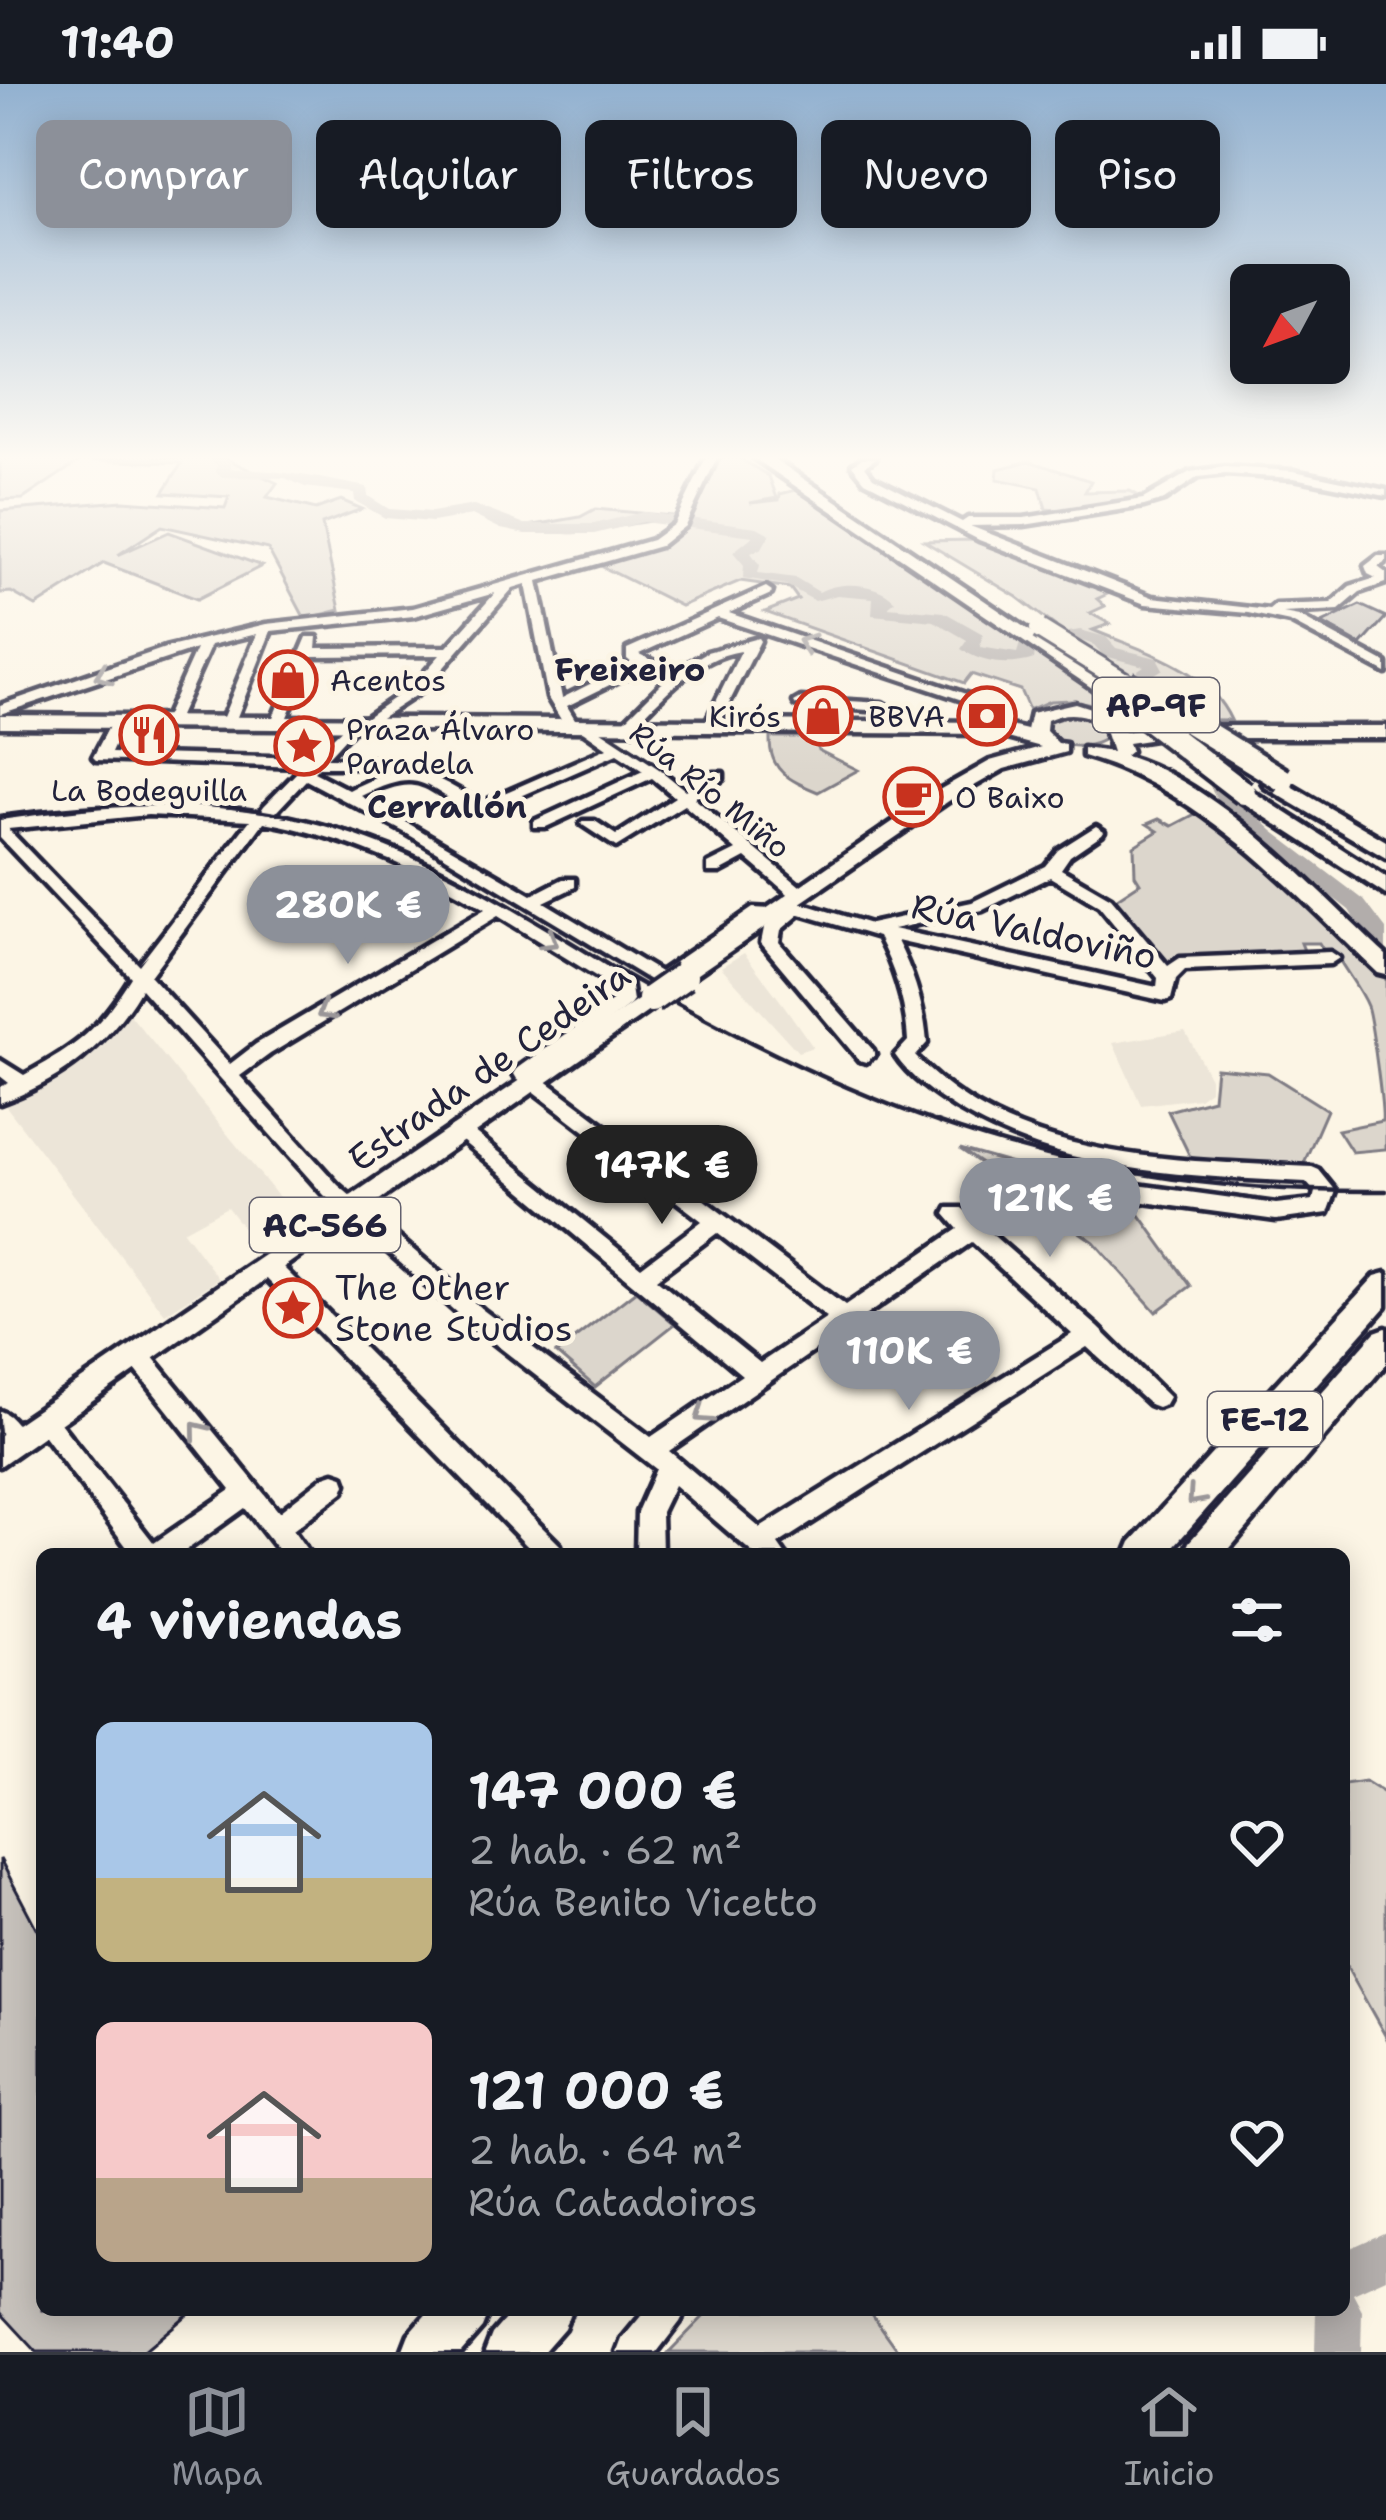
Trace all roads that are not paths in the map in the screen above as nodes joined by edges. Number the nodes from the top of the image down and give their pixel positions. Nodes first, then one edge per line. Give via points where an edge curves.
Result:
1 (580, 564) edge
2 (929, 564) edge
3 (1056, 564) edge
4 (530, 578) junction
5 (1386, 579) edge
6 (507, 586) junction
7 (766, 591) dead end
8 (1270, 613) junction
9 (719, 614) junction
10 (320, 622) junction
11 (266, 628) junction
12 (768, 630) junction
13 (1031, 631) junction
14 (206, 642) junction
15 (747, 646) junction
16 (451, 651) junction
17 (308, 652) junction
18 (644, 663) junction
19 (1386, 668) edge
20 (894, 673) junction
21 (675, 676) junction
22 (801, 701) dead end
23 (988, 704) dead end
24 (559, 705) junction
25 (882, 707) junction
26 (0, 710) edge
27 (0, 721) edge
28 (118, 722) junction
29 (170, 722) junction
30 (228, 722) junction
31 (278, 722) junction
32 (360, 723) junction
33 (578, 725) junction
34 (626, 726) junction
35 (711, 726) junction
36 (873, 728) junction
37 (1188, 731) junction
38 (1386, 732) edge
39 (1115, 734) junction
40 (1038, 738) junction
41 (619, 748) junction
42 (1090, 752) junction
43 (382, 764) dead end
44 (310, 768) junction
45 (654, 772) junction
46 (1150, 773) junction
47 (718, 776) dead end
48 (1266, 787) junction
49 (1174, 788) junction
50 (350, 796) junction
51 (686, 796) junction
52 (265, 813) junction
53 (541, 824) dead end
54 (589, 824) dead end
55 (0, 827) edge
56 (1096, 831) dead end
57 (1386, 832) edge
58 (1386, 851) edge
59 (744, 852) junction
60 (1386, 866) edge
61 (714, 868) dead end
62 (1051, 870) junction
63 (569, 884) dead end
64 (1386, 888) edge
65 (532, 902) junction
66 (790, 905) junction
67 (497, 909) junction
68 (874, 930) junction
69 (1330, 958) dead end
70 (1386, 968) edge
71 (140, 976) junction
72 (1167, 976) junction
73 (866, 1055) dead end
74 (0, 1067) edge
75 (229, 1075) junction
76 (532, 1080) junction
77 (24, 1084) junction
78 (0, 1096) edge
79 (460, 1131) junction
80 (1130, 1192) dead end
81 (352, 1206) junction
82 (718, 1221) junction
83 (268, 1266) junction
84 (640, 1279) junction
85 (1386, 1285) edge
86 (844, 1318) junction
87 (1090, 1334) junction
88 (1386, 1341) edge
89 (139, 1357) junction
90 (759, 1376) junction
91 (1157, 1397) dead end
92 (45, 1421) junction
93 (5, 1438) edge
94 (660, 1458) junction
95 (334, 1484) dead end
96 (248, 1492) junction
97 (276, 1529) junction
98 (142, 1548) edge
99 (169, 1548) edge
100 (293, 1548) edge
101 (545, 1548) edge
102 (650, 1548) edge
103 (765, 1548) edge
104 (1149, 1548) edge
105 (1207, 1548) edge
106 (459, 2316) edge
107 (541, 2316) edge
108 (663, 2316) edge
109 (427, 2352) edge
110 (510, 2352) edge
111 (635, 2352) edge

1 - 4 street
2 - 13 highway, AP-9F
3 - 8 street via 1156,603
4 - 6 street
4 - 24 street
5 - 8 street via 1334,607
6 - 10 street via 414,612
6 - 16 street
7 - 9 street
8 - 19 street
9 - 12 street
9 - 18 street via 632,652
10 - 11 street
10 - 17 street
11 - 14 street
11 - 30 street
12 - 15 street
20 -> 12 street
13 - 48 highway, AP-9F, bridge
13 - 48 highway, AP-9F, bridge via 1127,703
14 -> 26 street
14 - 29 street
15 - 21 street
15 - 35 street
16 - 17 street
16 - 32 street via 420,686
17 - 31 street
18 - 21 street
18 - 24 street
20 - 23 street
20 - 25 street
21 - 34 street
22 - 25 street
24 - 33 street
25 - 36 street
27 - 28 main road
28 - 29 main road
28 - 44 street via 101,757
29 - 30 main road
30 - 31 main road
31 - 32 main road
32 - 33 main road
32 - 44 street
33 - 34 main road
33 - 41 street, Rúa Río Miño
34 - 35 main road
35 - 36 main road
36 - 40 main road via 1001,729
37 - 38 main road
37 - 39 main road
37 - 49 main road via 1144,739 1136,750
39 - 40 main road via 1079,708 1054,709
39 - 42 main road
39 - 46 main road
40 - 42 main road
40 - 66 main road, Estrada de Cedeira / AC-566
41 - 45 street, Rúa Río Miño
41 - 50 street via 480,809 410,770
42 - 46 main road
43 - 44 street
44 - 50 street
44 - 52 street
45 - 51 street, Rúa Río Miño
45 - 53 street
46 - 49 main road
47 - 51 street
48 - 57 highway
48 - 58 highway, AP-9F
48 - 60 highway, AP-9F
48 - 64 highway
49 - 70 main road via 1257,849
50 - 65 street
51 - 54 street via 616,842
51 - 59 street, Rúa Río Miño
52 - 55 street via 154,808
52 - 67 street via 390,853
52 - 71 street
55 - 71 street
56 - 62 street
59 - 61 street
59 - 66 street, Rúa Río Miño
62 - 68 street via 977,906
62 - 72 street, Rúa Valdoviño via 1105,902
63 - 65 street
65 - 66 street via 660,980 759,912
66 - 68 street, Rúa Valdoviño
66 - 73 street via 770,943
66 - 76 main road, Estrada de Cedeira / AC-566, bridge
67 -> 75 street
67 -> 76 street via 624,985 624,1001 524,1074
68 - 72 street, Rúa Valdoviño via 1165,995
68 - 80 street via 909,979 918,1043 904,1055 988,1122 1117,1163 1312,1175 1326,1191 1321,1207 1276,1212
69 - 72 street via 1180,964
71 - 75 street
71 - 77 street via 90,1044
74 - 77 street
75 - 81 street
76 - 79 main road, Estrada de Cedeira / AC-566
76 - 82 street
77 - 78 street
79 - 81 main road, Estrada de Cedeira / AC-566
79 - 84 street
81 - 83 main road, Estrada de Cedeira / AC-566
81 - 94 street via 475,1316
82 - 84 street
82 - 86 street
83 - 89 main road, Estrada de Cedeira / AC-566
83 - 101 street
84 - 90 street
85 -> 104 highway, FE-12
86 - 87 street via 964,1222
86 - 90 street
87 - 91 street
87 - 103 street
88 - 105 highway, FE-12
89 - 92 main road, Estrada de Cedeira / AC-566
96 -> 89 street
90 -> 94 street
92 - 93 main road, Estrada de Cedeira / AC-566
92 - 98 street
94 - 102 street
94 - 103 street
95 - 97 street
96 - 97 street
96 - 99 street
97 - 100 street
106 - 109 highway
107 - 110 highway
108 - 111 street

